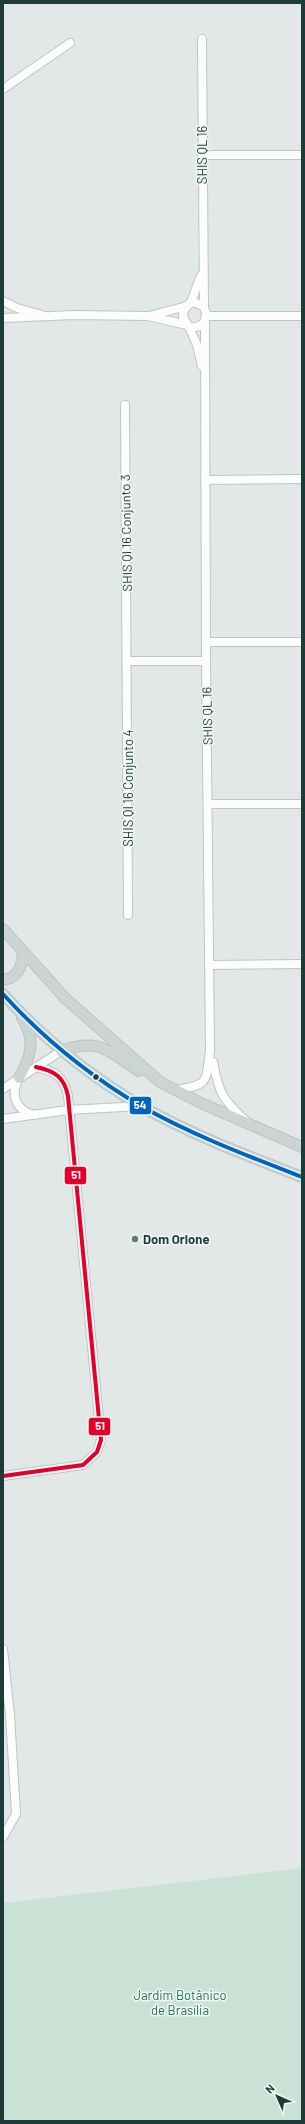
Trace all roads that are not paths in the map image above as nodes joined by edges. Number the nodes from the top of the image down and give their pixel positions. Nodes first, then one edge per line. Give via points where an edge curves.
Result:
1 (202, 39) dead end
2 (70, 43) dead end
3 (3, 89) edge
4 (302, 154) edge
5 (202, 155) junction
6 (204, 270) junction
7 (3, 300) edge
8 (189, 304) junction
9 (204, 307) junction
10 (47, 316) junction
11 (148, 316) junction
12 (302, 316) edge
13 (3, 318) edge
14 (205, 320) junction
15 (188, 326) junction
16 (204, 380) junction
17 (125, 405) dead end
18 (302, 479) edge
19 (206, 480) junction
20 (206, 642) junction
21 (302, 642) edge
22 (206, 660) junction
23 (128, 662) junction
24 (208, 804) junction
25 (302, 804) edge
26 (128, 915) dead end
27 (3, 929) edge
28 (23, 953) junction
29 (302, 964) edge
30 (210, 965) junction
31 (3, 980) edge
32 (3, 994) edge
33 (14, 1006) junction
34 (61, 1051) junction
35 (210, 1051) junction
36 (36, 1067) junction
37 (19, 1078) junction
38 (160, 1082) junction
39 (3, 1089) edge
40 (176, 1090) junction
41 (141, 1106) junction
42 (68, 1110) junction
43 (35, 1115) junction
44 (3, 1119) edge
45 (254, 1127) junction
46 (302, 1147) edge
47 (302, 1177) edge
48 (3, 1476) edge
49 (3, 1649) edge
50 (3, 1837) edge

1 - 5 street, SHIS QL 16
2 - 3 street
4 - 5 street
5 - 6 street, SHIS QL 16
6 - 8 street, SHIS QL 16
6 - 9 street, SHIS QL 16
7 - 10 street via 17,308
8 - 9 street via 200,304
8 - 11 street
8 - 15 street via 183,318
9 - 14 street
10 - 11 street
10 - 13 street
11 - 15 street
12 - 14 street
14 - 15 street via 198,328
14 - 16 street, SHIS QL 16
15 - 16 street, SHIS QL 16 via 199,352
16 - 19 street, SHIS QL 16
17 - 23 street, SHIS QI 16 Conjunto 3
18 - 19 street
19 - 20 street, SHIS QL 16
20 - 21 street
20 - 22 street, SHIS QL 16
22 - 23 street
22 - 24 street, SHIS QL 16
23 - 26 street, SHIS QI 16 Conjunto 4
24 - 25 street
24 - 30 street, SHIS QL 16
27 - 28 main road
28 - 31 main road via 22,967 10,979
28 - 38 main road via 65,998
29 - 30 street
30 - 35 street, SHIS QL 16
32 - 33 main road
33 - 34 main road
33 - 37 main road via 26,1025 31,1044 27,1062
34 - 36 street
34 - 38 main road via 87,1044 102,1047
34 - 41 main road
35 - 40 street, SHIS QL 16 via 206,1079 197,1086
35 - 45 street, SHIS QL 16 via 220,1093 230,1106
36 - 37 street
36 - 42 street via 50,1070 62,1078 67,1090
37 - 39 street
37 - 43 street via 15,1086 14,1100 24,1111
38 - 40 main road
40 - 45 main road
41 - 42 street
41 - 47 main road via 232,1150
42 - 43 street
42 - 48 street via 101,1431 99,1447 91,1460 74,1468
43 - 44 street
45 - 46 main road
49 - 50 street via 16,1814

